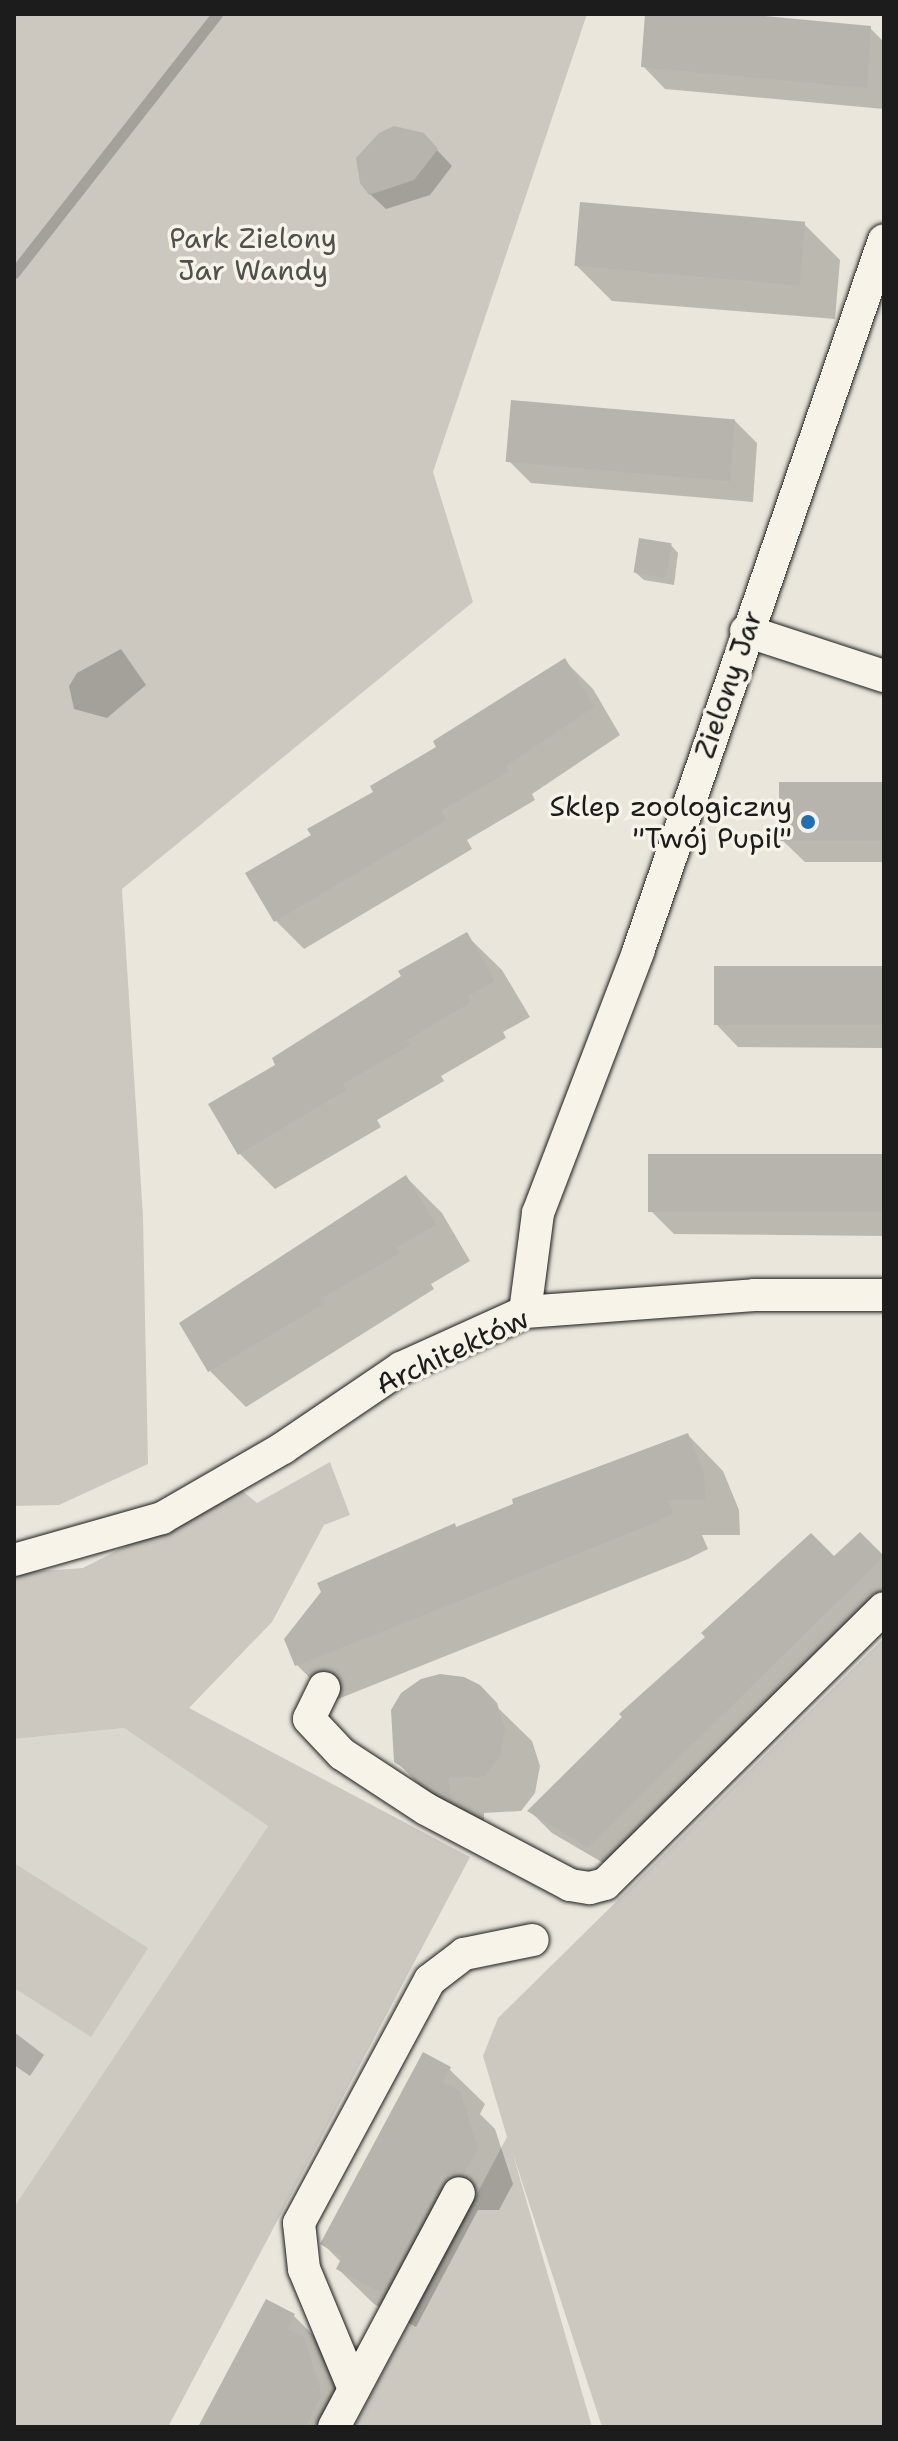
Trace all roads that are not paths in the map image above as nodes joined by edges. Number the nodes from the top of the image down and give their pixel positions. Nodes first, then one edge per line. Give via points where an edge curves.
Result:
1 (884, 240) edge
2 (746, 631) junction
3 (884, 676) edge
4 (884, 1295) edge
5 (525, 1312) junction
6 (14, 1560) edge
7 (884, 1608) edge
8 (324, 1688) dead end
9 (533, 1940) dead end
10 (459, 2193) dead end
11 (354, 2389) junction
12 (334, 2427) edge

1 - 2 street, Zielony Jar
2 - 3 street
2 - 5 street, Zielony Jar via 633,966 538,1213
4 - 5 street, Architektów via 754,1295
5 - 6 street, Architektów via 401,1368 283,1448 162,1518
7 - 8 street via 605,1884 590,1888 570,1885 426,1809 342,1754 309,1719
9 - 11 street via 464,1954 430,1980 299,2223 304,2269
10 - 11 street
11 - 12 street

